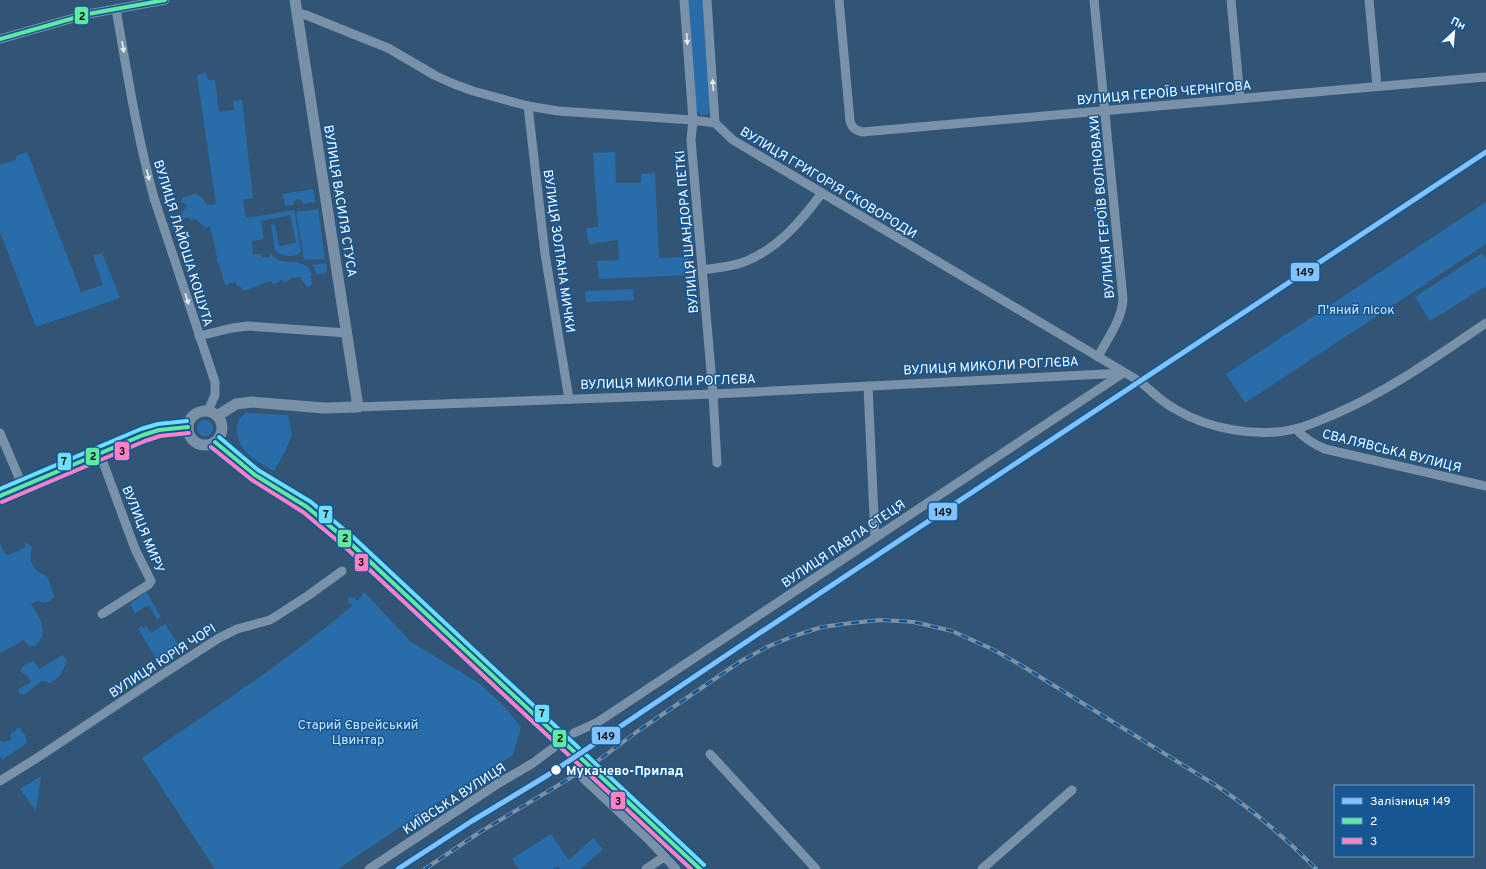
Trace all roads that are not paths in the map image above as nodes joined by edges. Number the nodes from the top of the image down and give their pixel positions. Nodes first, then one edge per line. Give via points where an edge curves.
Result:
1 (165, 0) edge
2 (295, 0) edge
3 (684, 0) edge
4 (707, 0) edge
5 (839, 0) edge
6 (1094, 0) edge
7 (1231, 0) edge
8 (1369, 0) edge
9 (116, 9) junction
10 (298, 13) junction
11 (0, 39) edge
12 (1486, 77) edge
13 (1377, 86) junction
14 (1240, 98) junction
15 (528, 106) junction
16 (1105, 110) junction
17 (693, 120) junction
18 (715, 123) junction
19 (822, 193) junction
20 (702, 270) junction
21 (1486, 323) edge
22 (347, 333) junction
23 (200, 336) junction
24 (1098, 357) junction
25 (1124, 373) junction
26 (868, 386) junction
27 (713, 394) junction
28 (570, 399) junction
29 (358, 407) junction
30 (212, 414) junction
31 (188, 427) junction
32 (1296, 429) junction
33 (0, 433) edge
34 (215, 442) junction
35 (100, 454) junction
36 (717, 463) dead end
37 (1486, 486) edge
38 (23, 487) junction
39 (0, 496) edge
40 (875, 538) junction
41 (342, 571) dead end
42 (102, 614) dead end
43 (574, 733) tunnel mouth
44 (553, 748) tunnel mouth
45 (710, 754) dead end
46 (582, 777) dead end
47 (0, 781) edge
48 (1072, 790) dead end
49 (664, 857) junction
50 (369, 869) edge
51 (646, 869) edge
52 (676, 869) edge
53 (700, 869) edge
54 (816, 869) edge
55 (982, 869) edge

1 - 9 street
2 - 10 main road, ВУЛИЦЯ ВАСИЛЯ СТУСА
3 -> 17 street, ВУЛИЦЯ ШАНДОРА ПЕТКІ
18 -> 4 street
5 - 16 street, ВУЛИЦЯ ГЕРОЇВ ЧЕРНІГОВА via 850,122 856,130 862,132
6 - 16 street, ВУЛИЦЯ ГЕРОЇВ ВОЛНОВАХИ
7 - 14 street
8 - 13 street
9 - 11 street
9 -> 23 street, ВУЛИЦЯ ЛАЙОША КОШУТА via 147,174
10 - 15 street via 388,48 454,84
10 - 22 main road, ВУЛИЦЯ ВАСИЛЯ СТУСА
12 - 13 street, ВУЛИЦЯ ГЕРОЇВ ЧЕРНІГОВА
13 - 14 street, ВУЛИЦЯ ГЕРОЇВ ЧЕРНІГОВА
14 - 16 street, ВУЛИЦЯ ГЕРОЇВ ЧЕРНІГОВА
15 - 17 street via 558,111
15 - 28 street, ВУЛИЦЯ ЗОЛТАНА МИЧКИ via 545,254
16 - 24 street, ВУЛИЦЯ ГЕРОЇВ ВОЛНОВАХИ via 1123,308
17 - 18 street
17 - 20 street, ВУЛИЦЯ ШАНДОРА ПЕТКІ via 691,140
18 - 19 street, ВУЛИЦЯ ГРИГОРІЯ СКОВОРОДИ via 733,140
19 - 20 street via 790,232 757,256 726,267
19 - 24 street, ВУЛИЦЯ ГРИГОРІЯ СКОВОРОДИ
20 - 27 street, ВУЛИЦЯ ШАНДОРА ПЕТКІ
21 - 32 street, СВАЛЯВСЬКА ВУЛИЦЯ via 1380,392 1360,403
22 - 23 street via 248,326
22 - 29 main road, ВУЛИЦЯ ВАСИЛЯ СТУСА
23 - 30 street, ВУЛИЦЯ ЛАЙОША КОШУТА via 215,382
24 - 25 street, ВУЛИЦЯ ГРИГОРІЯ СКОВОРОДИ
25 - 26 street, ВУЛИЦЯ МИКОЛИ РОГЛЄВА
25 - 32 street, СВАЛЯВСЬКА ВУЛИЦЯ via 1175,409 1203,421 1258,433
25 - 40 street, ВУЛИЦЯ ПАВЛА СТЕЦЯ
26 - 27 street, ВУЛИЦЯ МИКОЛИ РОГЛЄВА
26 - 40 street
27 - 28 street, ВУЛИЦЯ МИКОЛИ РОГЛЄВА
27 - 36 street, ВУЛИЦЯ ШАНДОРА ПЕТКІ
28 - 29 street, ВУЛИЦЯ МИКОЛИ РОГЛЄВА
29 - 30 main road, ВУЛИЦЯ МИКОЛИ РОГЛЄВА via 324,408 252,402 236,404
30 - 31 main road via 198,412 190,419
30 - 34 main road via 220,420 222,431
31 - 34 main road via 190,435 197,443 208,445
31 - 35 main road via 156,431
32 - 37 street, СВАЛЯВСЬКА ВУЛИЦЯ via 1314,445 1325,449
33 - 38 street
34 - 53 main road, bridge via 256,475 307,507 364,556
35 - 38 main road
35 - 42 street, ВУЛИЦЯ МИРУ via 135,549 151,581
38 - 39 main road
40 - 43 street, ВУЛИЦЯ ПАВЛА СТЕЦЯ via 598,722
41 - 47 street, ВУЛИЦЯ ЮРІЯ ЧОРІ via 270,620 237,628 219,638
44 - 50 street, КИЇВСЬКА ВУЛИЦЯ
45 - 54 street
46 - 49 street
48 - 55 street
49 - 51 street
49 - 52 street

